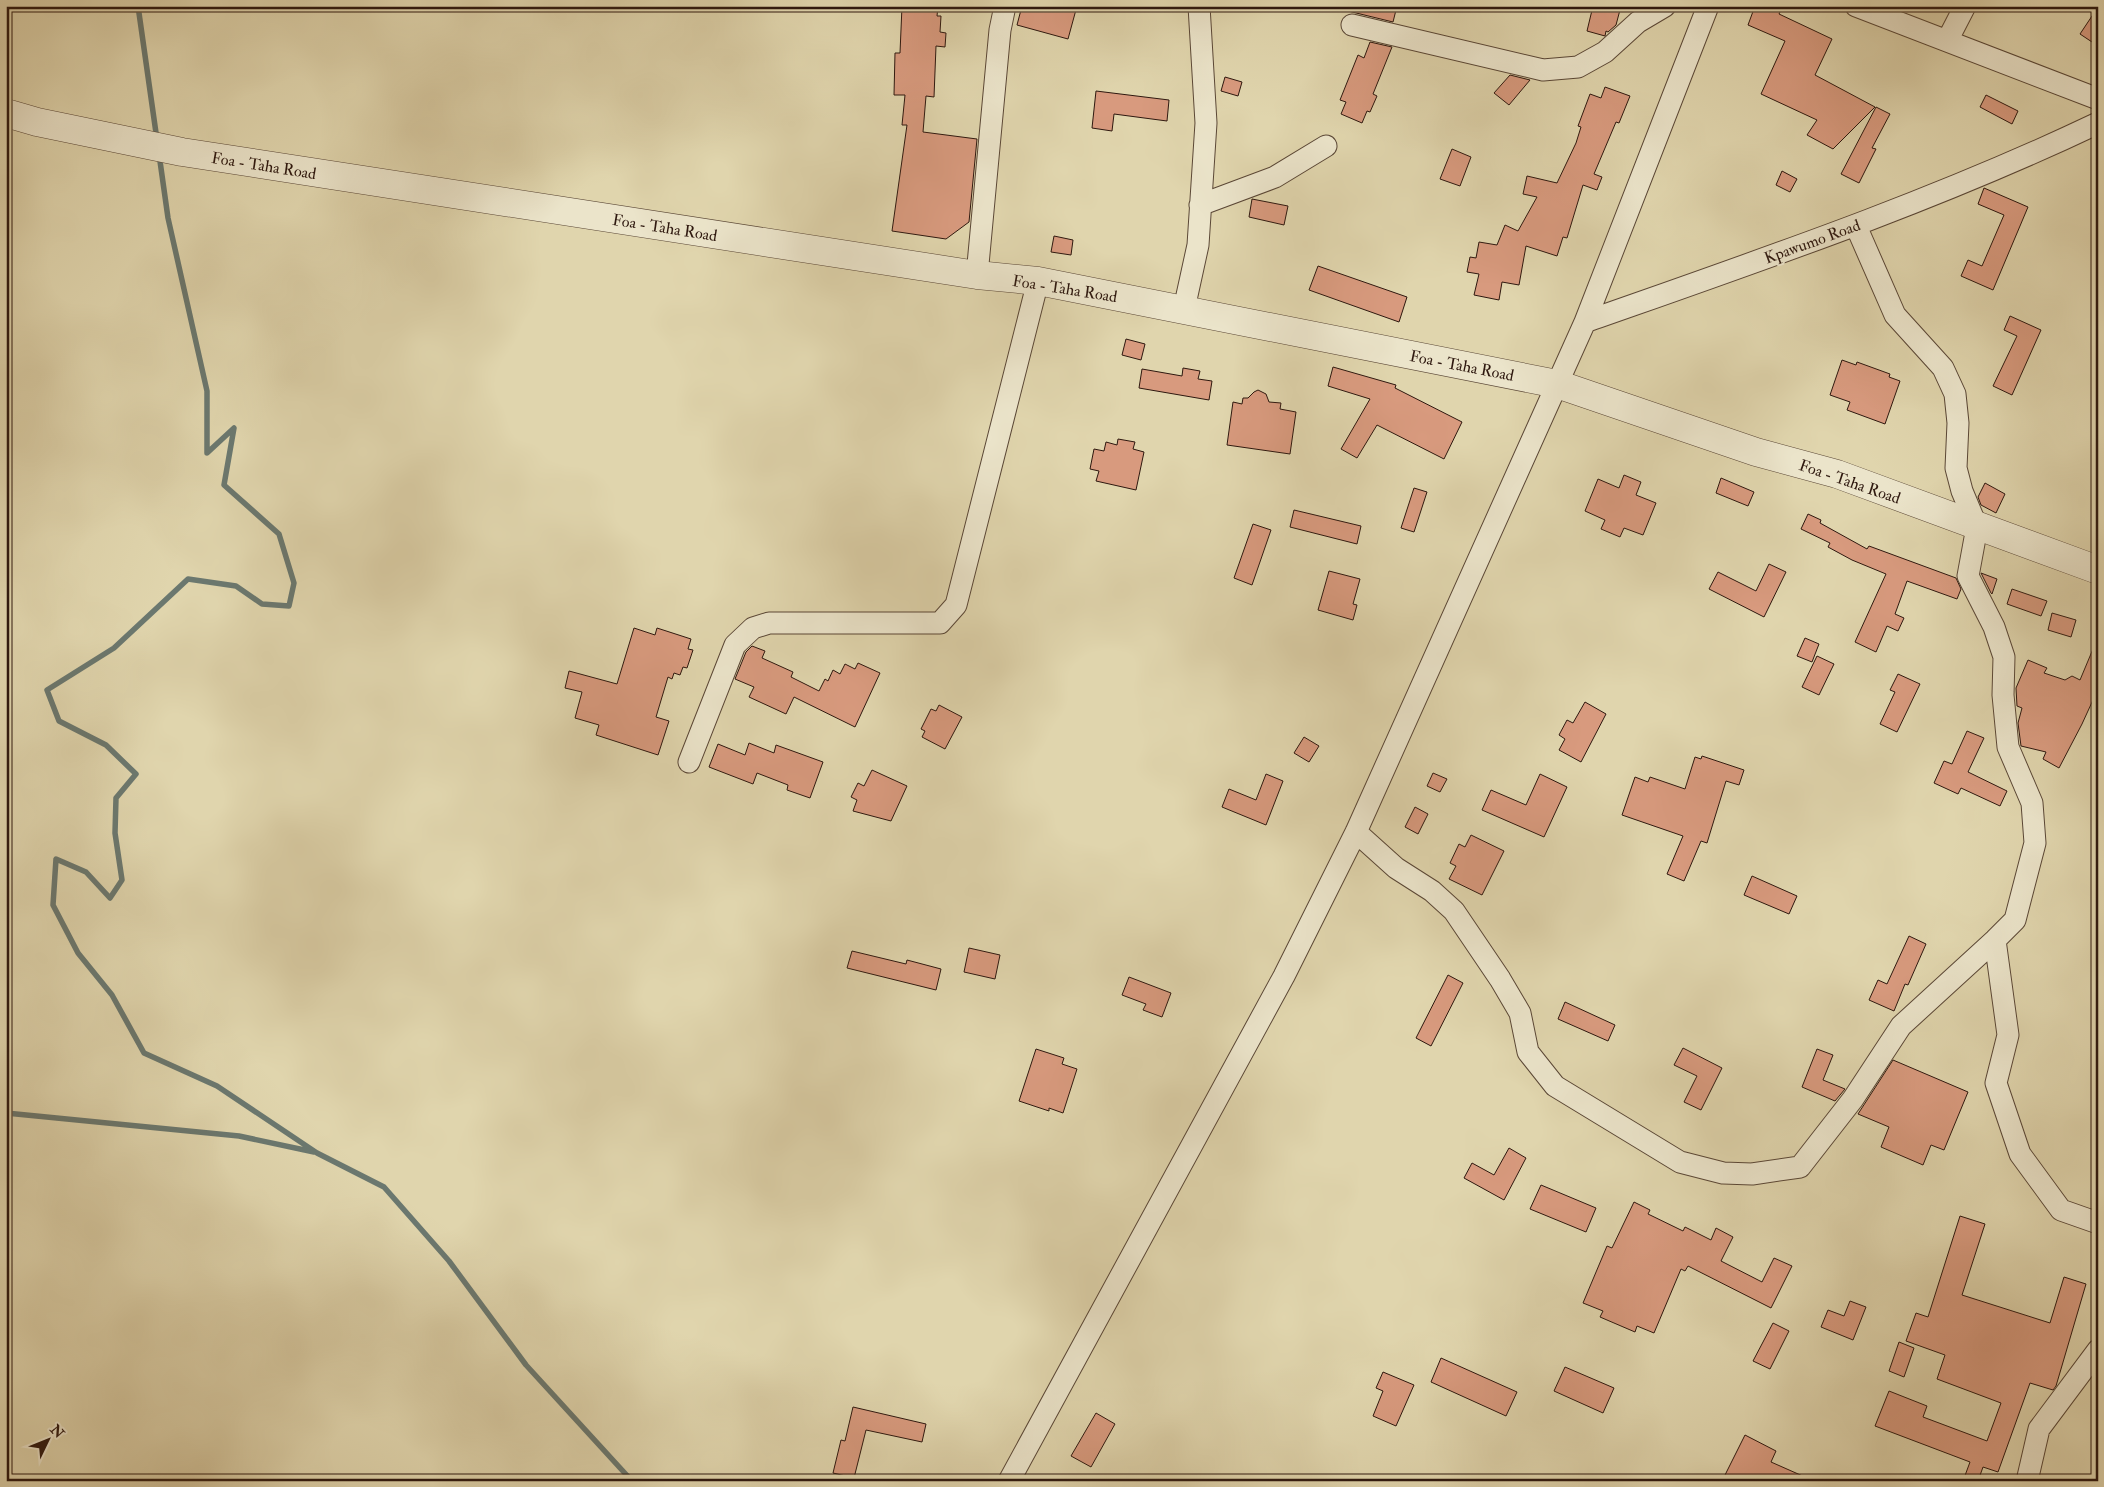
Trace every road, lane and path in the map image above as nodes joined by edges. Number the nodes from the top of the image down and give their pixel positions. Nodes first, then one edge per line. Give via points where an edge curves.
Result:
1 (1005, 6) edge
2 (1199, 6) edge
3 (1666, 6) edge
4 (1708, 6) edge
5 (1856, 6) edge
6 (1965, 6) edge
7 (1352, 25) dead end
8 (1947, 41) junction
9 (2098, 99) edge
10 (6, 113) edge
11 (2098, 123) edge
12 (1326, 146) dead end
13 (1200, 205) junction
14 (1856, 226) junction
15 (977, 275) junction
16 (1038, 281) junction
17 (1184, 308) junction
18 (1585, 322) junction
19 (1557, 384) junction
20 (1977, 527) junction
21 (2098, 570) edge
22 (689, 762) dead end
23 (1356, 832) junction
24 (1995, 940) junction
25 (2098, 1223) edge
26 (2098, 1350) edge
27 (1009, 1481) edge
28 (2027, 1481) edge

1 - 15 street
2 - 13 street via 1206,123
3 - 7 street via 1638,22 1605,52 1578,67 1543,70
4 - 18 street
5 - 8 street
6 - 8 street
8 - 9 street
10 - 15 street, Foa - Taha Road via 182,152
11 - 14 street, Kpawumo Road via 2029,156
12 - 13 street via 1275,177
13 - 17 street via 1198,246
14 - 18 street, Kpawumo Road
14 - 20 street via 1895,315 1943,368 1955,394 1958,423 1956,468
15 - 16 street, Foa - Taha Road
16 - 17 street, Foa - Taha Road
16 - 22 street via 956,605 940,623 769,623 753,628 735,645
17 - 19 street, Foa - Taha Road
18 - 19 street
19 - 20 street, Foa - Taha Road via 1756,452 1837,474
19 - 23 street
20 - 21 street, Foa - Taha Road
20 - 24 street via 1968,576 1994,627 2004,657 2003,694 2008,747 2032,803 2035,843 2015,920
23 - 24 street via 1396,868 1432,891 1454,911 1520,1012 1528,1052 1555,1086 1680,1162 1723,1173 1752,1174 1800,1167 1853,1099 1901,1026
23 - 27 street via 1284,976
24 - 25 street via 2008,1035 1996,1082 2020,1154 2061,1210
26 - 28 street via 2039,1429

